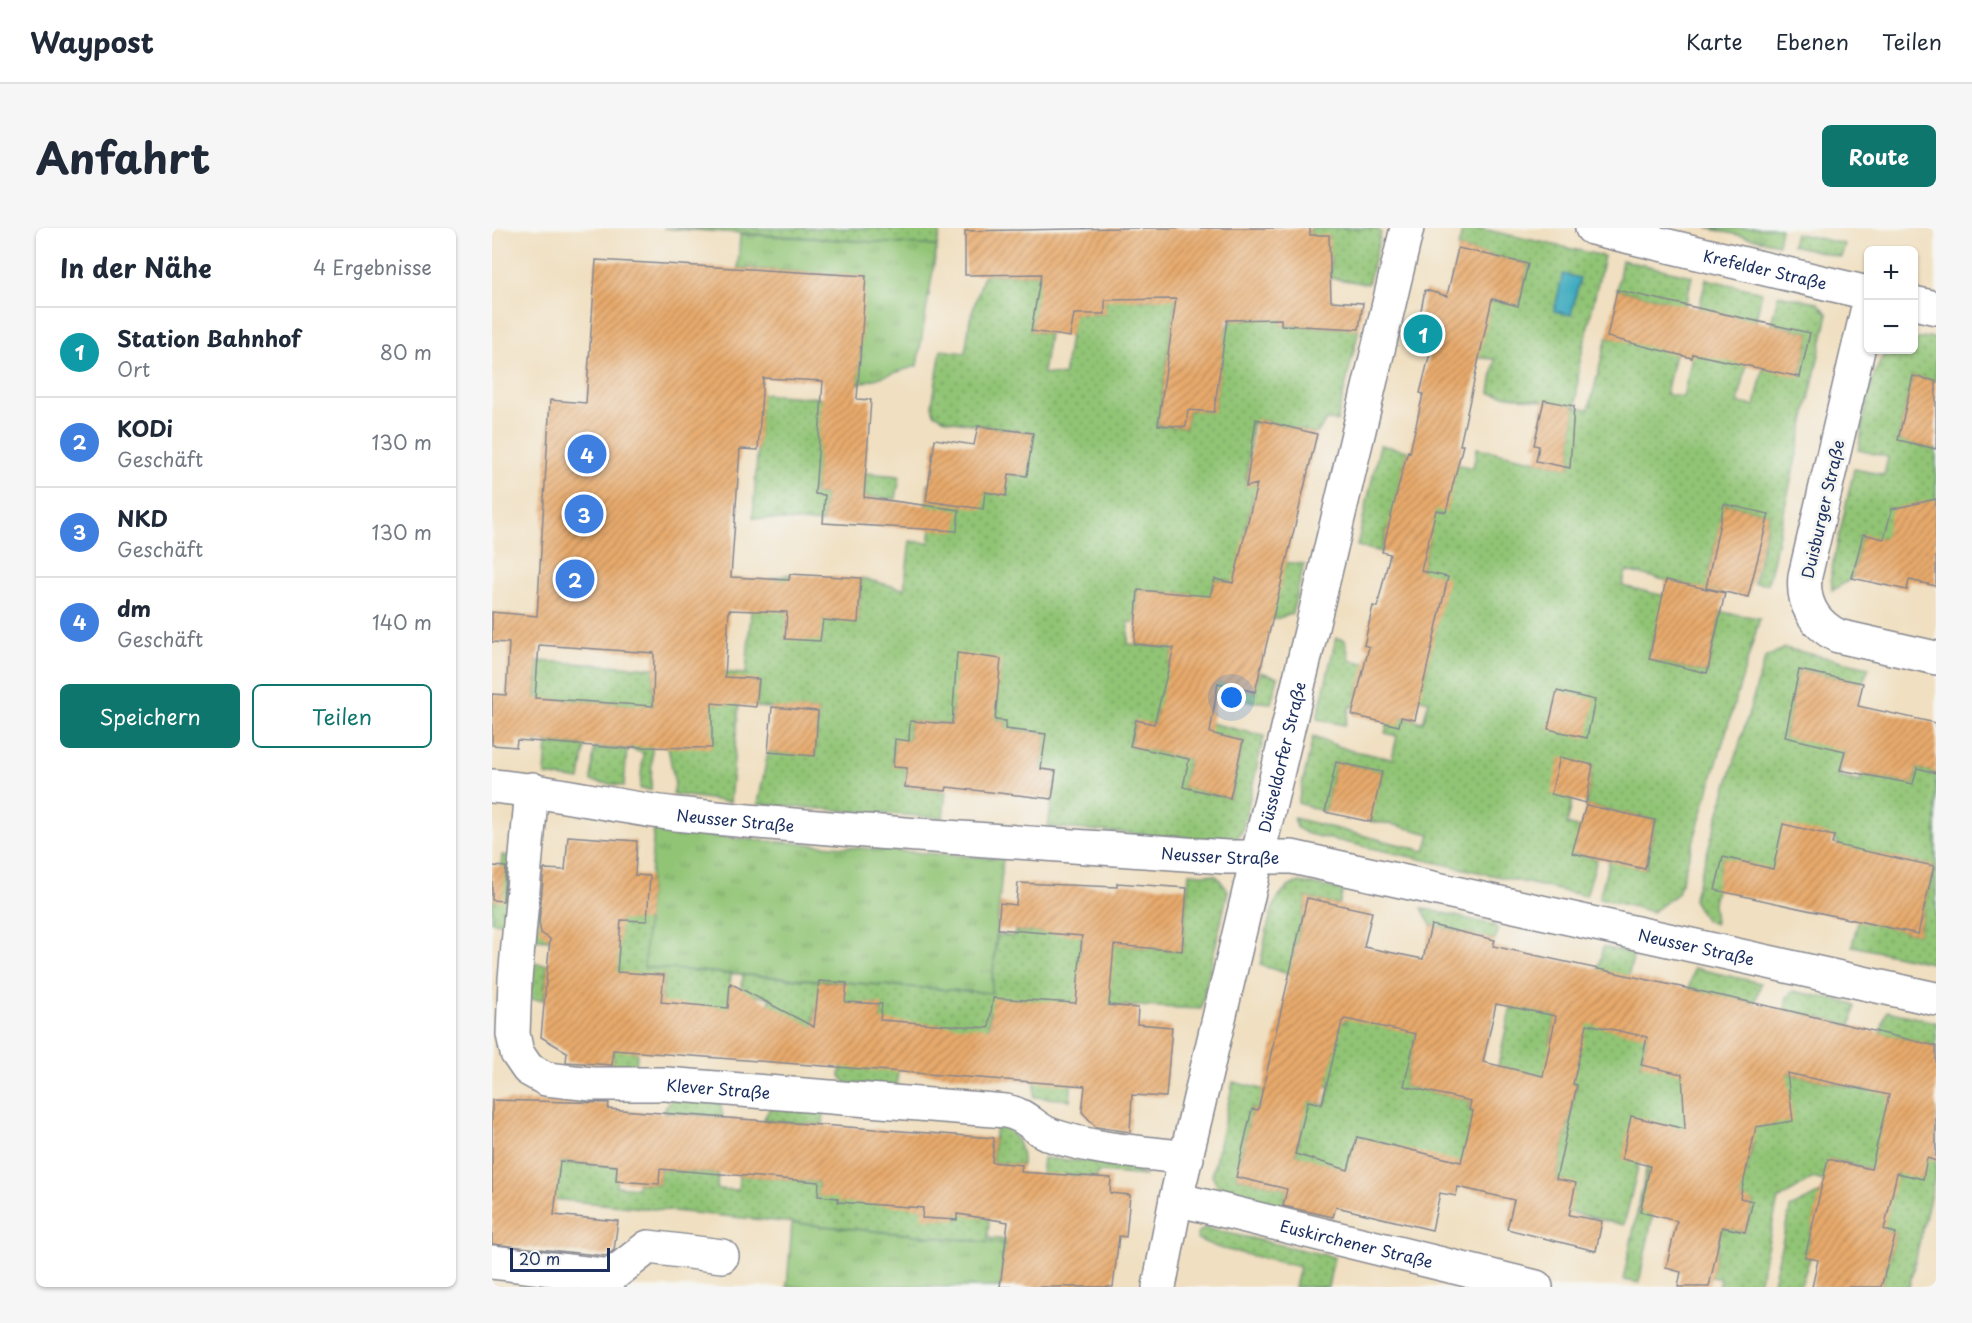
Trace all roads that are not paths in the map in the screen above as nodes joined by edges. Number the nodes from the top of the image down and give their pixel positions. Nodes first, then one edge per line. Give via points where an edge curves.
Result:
1 (1407, 228) edge
2 (1592, 228) edge
3 (1864, 292) edge
4 (1918, 304) edge
5 (1936, 308) edge
6 (1864, 328) edge
7 (1936, 658) edge
8 (492, 786) edge
9 (532, 789) junction
10 (1258, 858) junction
11 (1936, 999) edge
12 (1187, 1158) junction
13 (1176, 1200) junction
14 (722, 1256) dead end
15 (492, 1262) edge
16 (1159, 1287) edge
17 (1536, 1287) edge

1 - 10 street, Düsseldorfer Straße
2 - 3 street, Krefelder Straße
4 - 5 street
6 - 7 street, Duisburger Straße via 1805,576 1805,597 1820,624 1838,636
8 - 9 street, Neusser Straße
9 - 10 street, Neusser Straße via 673,814
9 - 12 street, Klever Straße via 513,1034 517,1053 537,1075 592,1084 666,1084 1006,1111 1027,1117 1041,1131 1065,1140
10 - 11 street, Neusser Straße via 1321,861
10 - 12 street, Düsseldorfer Straße
12 - 13 street, Düsseldorfer Straße
13 - 16 street, Düsseldorfer Straße
13 - 17 street, Euskirchener Straße
14 - 15 street via 648,1247 612,1276

